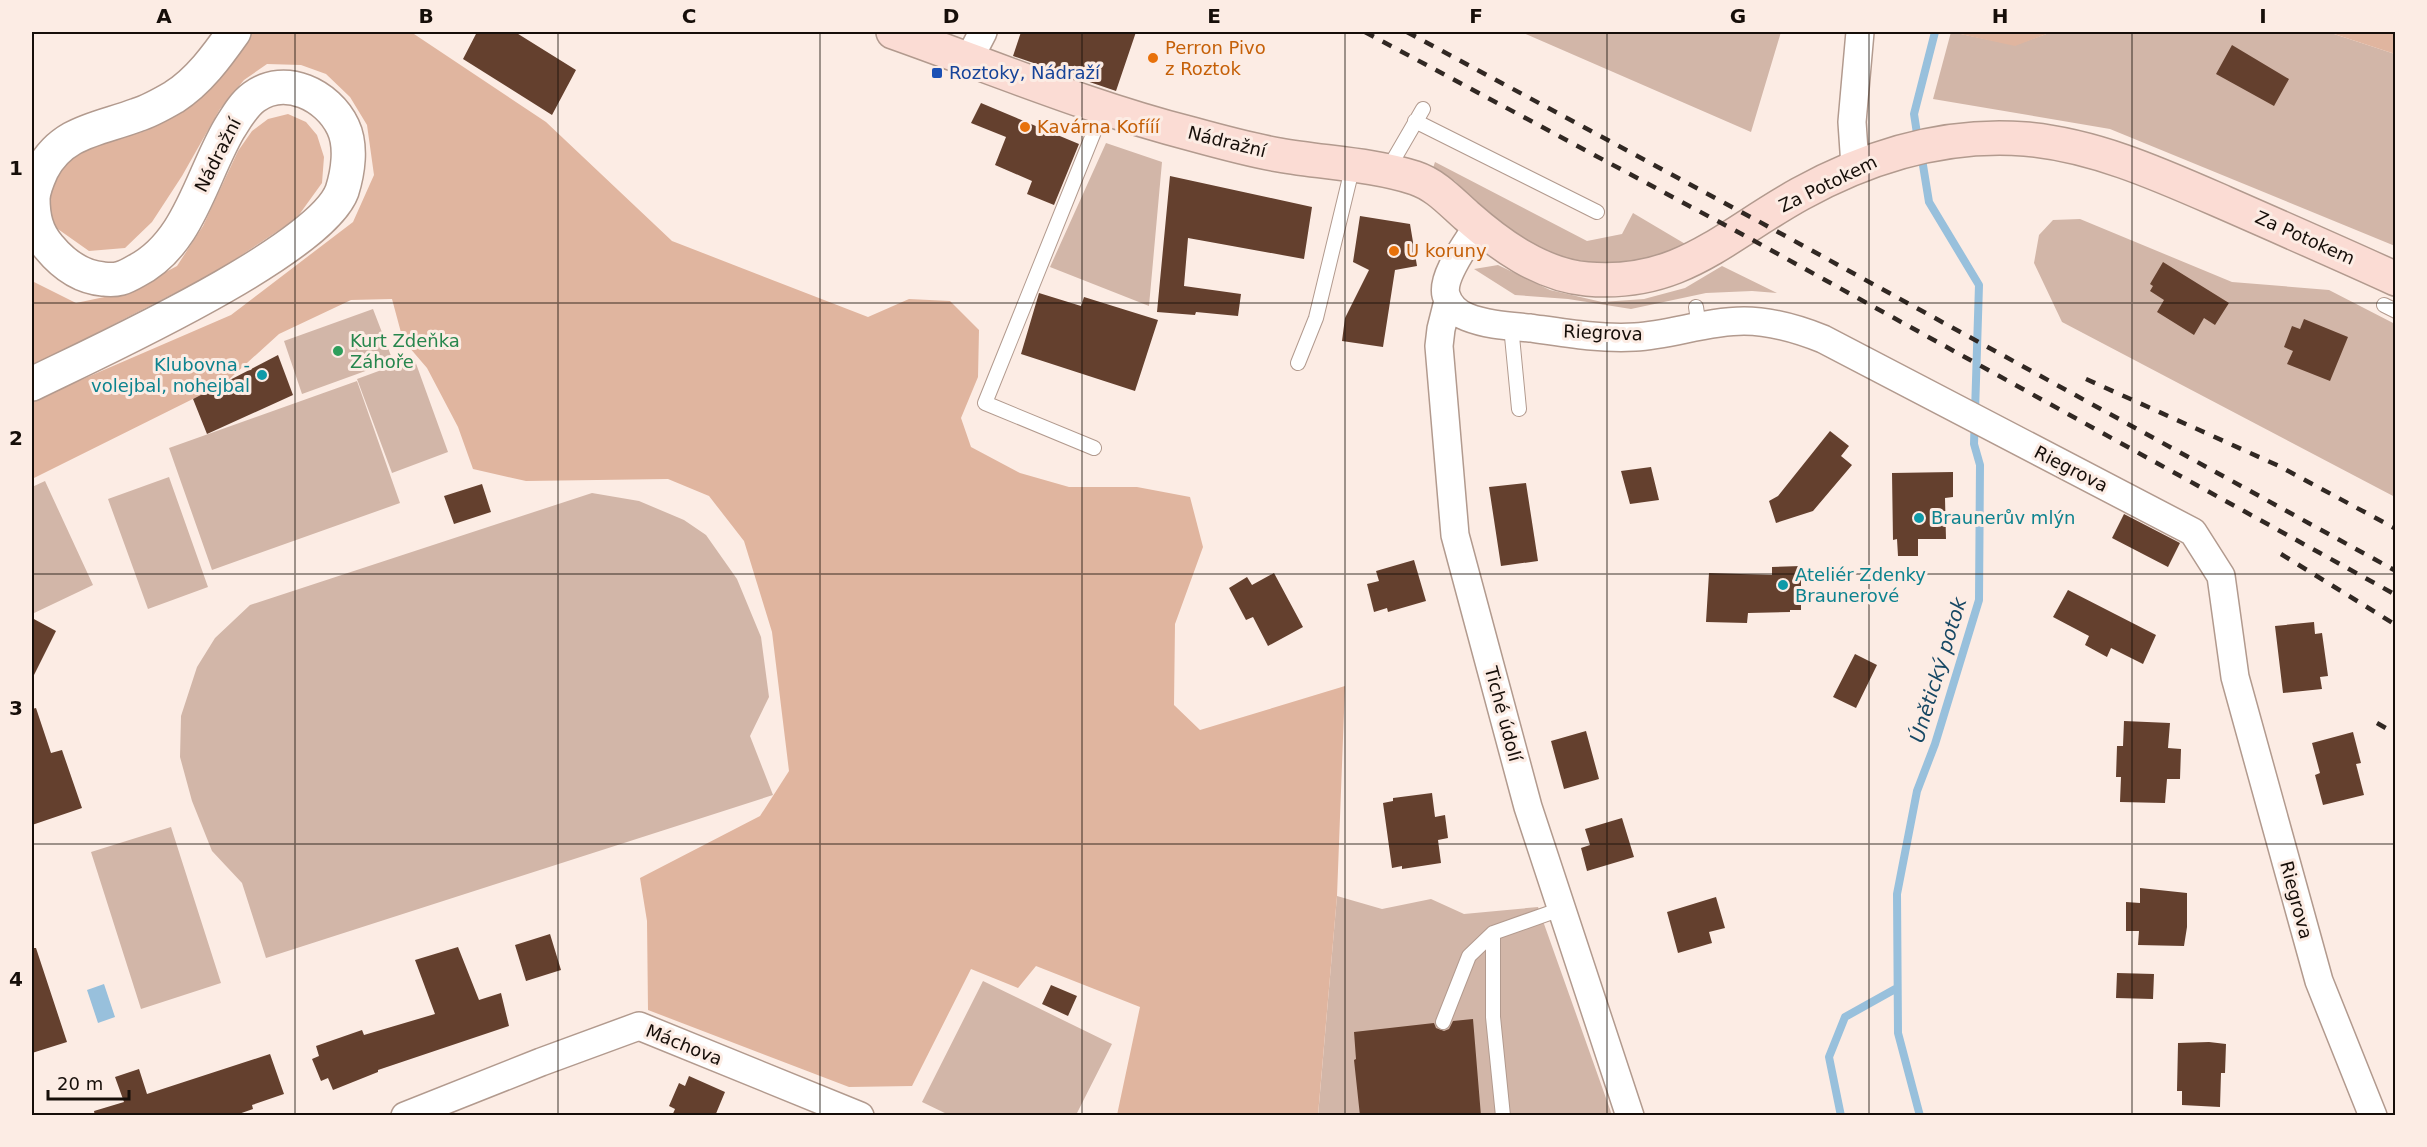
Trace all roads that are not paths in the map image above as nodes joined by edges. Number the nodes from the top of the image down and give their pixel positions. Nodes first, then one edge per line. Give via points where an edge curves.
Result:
1 (234, 32) edge
2 (893, 32) edge
3 (1860, 32) edge
4 (976, 45) edge
5 (1104, 107) junction
6 (1423, 109) dead end
7 (1415, 121) junction
8 (1869, 162) junction
9 (1353, 165) junction
10 (1388, 171) junction
11 (1597, 213) dead end
12 (1478, 225) junction
13 (2392, 298) edge
14 (1448, 301) junction
15 (1511, 326) junction
16 (1298, 363) dead end
17 (32, 384) edge
18 (1519, 409) dead end
19 (1094, 448) dead end
20 (1561, 909) junction
21 (1493, 933) junction
22 (1443, 1022) dead end
23 (405, 1116) edge
24 (860, 1116) edge
25 (1503, 1116) edge
26 (1630, 1116) edge
27 (2373, 1116) edge

1 - 17 street, Nádražní via 199,78 177,95 134,116 82,132 57,147 34,189 33,218 44,241 63,264 90,278 118,281 144,268 162,254 188,216 238,114 255,96 280,86 298,88 316,97 333,110 344,129 348,174 340,196 295,242 199,301
2 - 4 main road, Nádražní
3 - 8 street via 1852,122
4 - 5 main road, Nádražní
5 - 9 main road, Nádražní via 1189,134 1277,154
5 - 19 lane via 985,403
6 - 7 lane
7 - 10 lane
7 - 11 lane
8 - 12 main road, Za Potokem via 1799,195 1672,270 1639,279 1583,279 1552,271 1506,247
8 - 13 main road, Za Potokem via 1944,142 1991,138 2027,139 2097,152 2169,178
9 - 10 main road, Nádražní
9 - 16 lane via 1316,318
10 - 12 main road, Nádražní via 1432,186
12 - 14 street via 1449,273 1445,287
14 - 15 street, Riegrova via 1466,316
14 - 20 street, Tiché údolí via 1439,346 1455,535 1528,807
15 - 18 lane
15 - 27 street, Riegrova via 1617,337 1646,336 1697,317 1757,322 1809,333 2193,532 2221,576 2235,676 2319,981
20 - 21 lane
20 - 26 street, Tiché údolí
21 - 22 lane via 1469,956
21 - 25 lane via 1493,1017
23 - 24 street, Máchova via 639,1026

